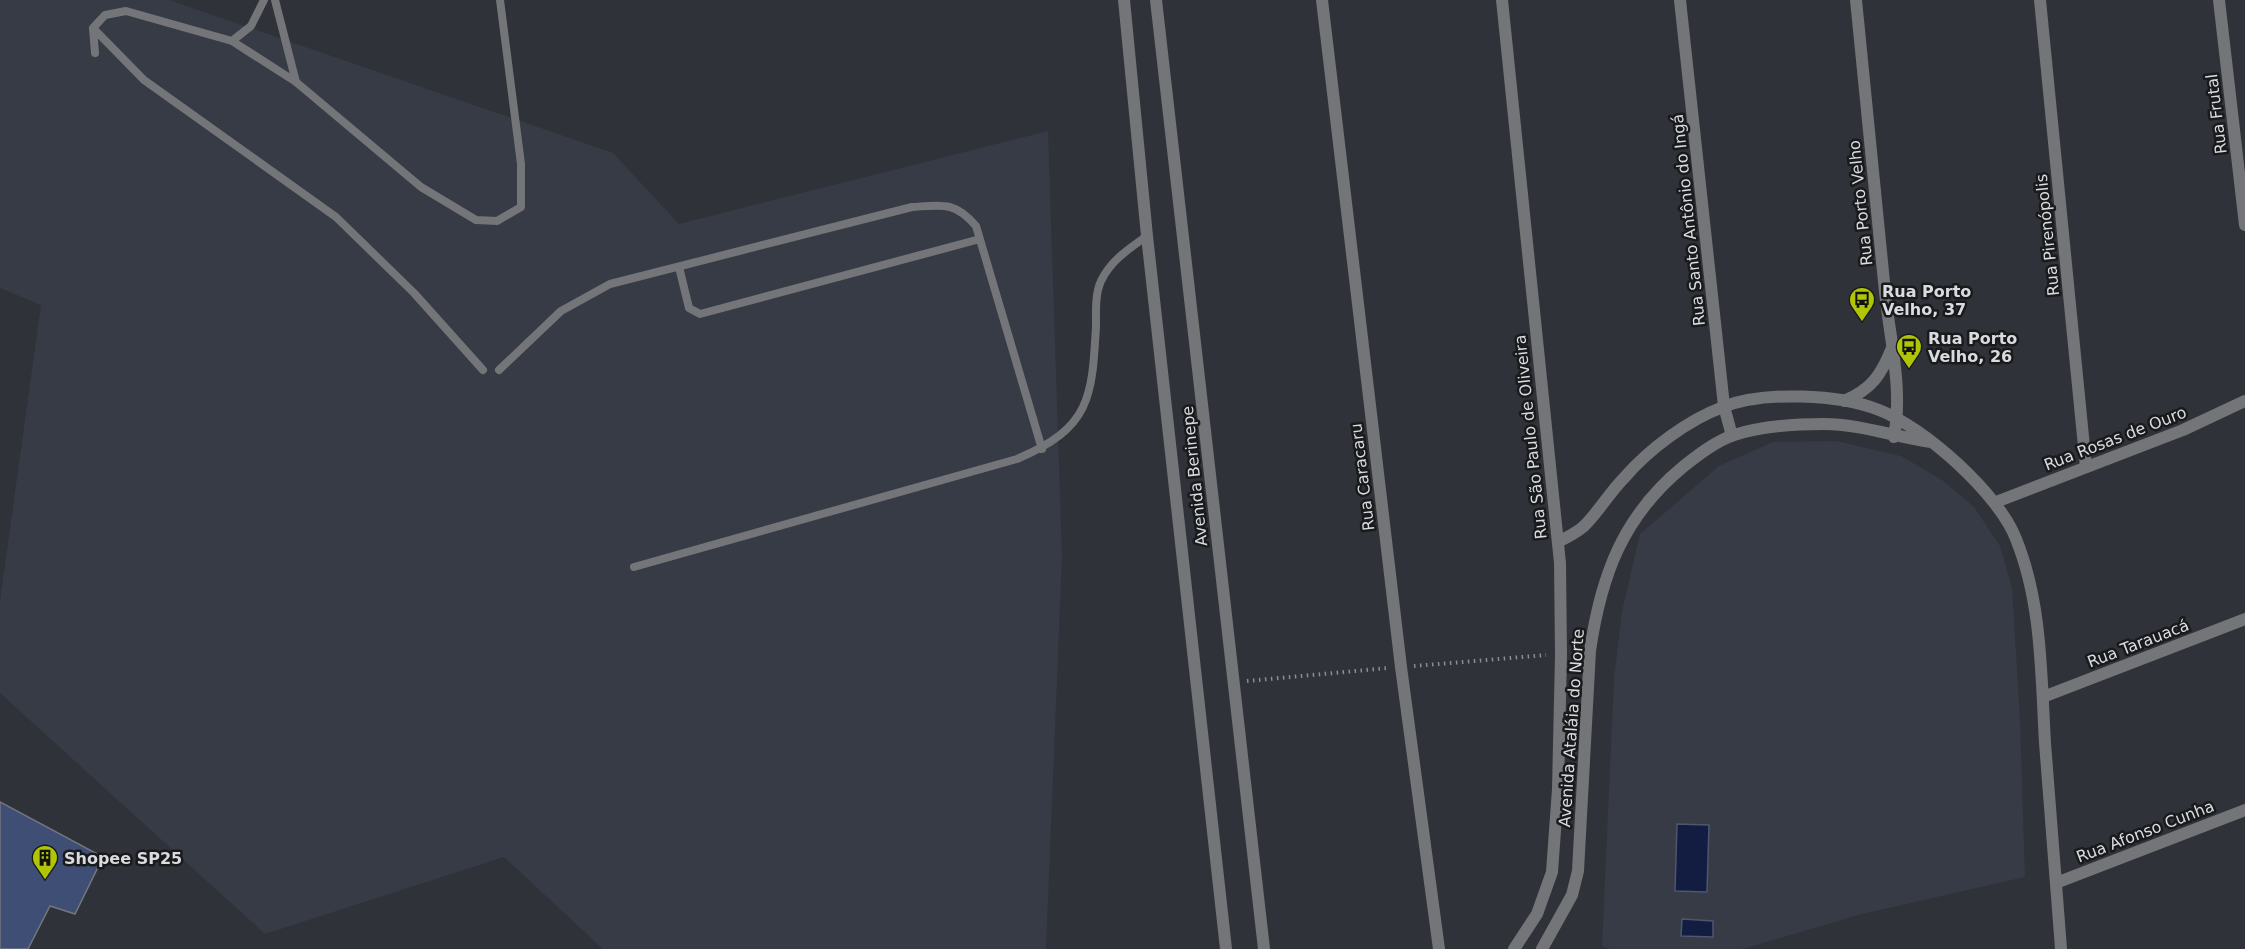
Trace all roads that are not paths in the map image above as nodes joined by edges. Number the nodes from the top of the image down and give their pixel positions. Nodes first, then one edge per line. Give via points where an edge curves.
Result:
1 (264, 0) edge
2 (274, 0) edge
3 (501, 0) edge
4 (1124, 0) edge
5 (1156, 0) edge
6 (1322, 0) edge
7 (1502, 0) edge
8 (1680, 0) edge
9 (1856, 0) edge
10 (2040, 0) edge
11 (2219, 0) edge
12 (93, 28) junction
13 (232, 40) junction
14 (96, 53) dead end
15 (296, 82) junction
16 (2245, 225) edge
17 (1147, 236) junction
18 (980, 239) junction
19 (679, 267) junction
20 (1892, 346) junction
21 (483, 370) dead end
22 (499, 370) dead end
23 (1844, 401) junction
24 (2245, 401) edge
25 (1724, 406) junction
26 (1898, 417) junction
27 (1732, 435) junction
28 (1894, 437) junction
29 (1932, 442) junction
30 (1042, 449) junction
31 (2086, 467) junction
32 (1996, 502) junction
33 (1558, 542) junction
34 (634, 567) dead end
35 (2245, 619) edge
36 (2043, 697) junction
37 (2245, 810) edge
38 (2056, 883) junction
39 (1226, 949) edge
40 (1264, 949) edge
41 (1439, 949) edge
42 (1514, 949) edge
43 (1542, 949) edge
44 (2061, 949) edge

1 - 13 lane via 251,26
2 - 15 lane
3 - 15 lane via 521,164 521,207 497,221 476,220 421,187
4 - 17 street, Avenida Berinepe
5 - 40 street, Avenida Berinepe
6 - 41 street, Rua Caracaru via 1401,667
7 - 33 street, Rua São Paulo de Oliveira
8 - 25 street, Rua Santo Antônio do Ingá
9 - 20 street, Rua Porto Velho
10 - 31 street, Rua Pirenópolis
11 - 16 street, Rua Frutal
12 - 13 lane via 105,15 126,11
12 - 14 lane
12 - 21 lane via 144,80 336,217 414,293
13 - 15 lane
17 - 30 lane via 1120,256 1100,283 1090,393 1083,412
17 - 39 street, Avenida Berinepe
18 - 19 lane via 976,226 964,212 949,205 912,207
18 - 19 lane via 700,315 688,308
18 - 30 lane
19 - 22 lane via 610,284 561,311
20 - 23 street via 1873,385
20 - 26 street, Rua Porto Velho
23 - 25 street via 1783,398
23 - 26 street
24 - 31 street, Rua Rosas de Ouro via 2183,430
25 - 27 street, Rua Santo Antônio do Ingá
25 - 33 street via 1692,422 1663,444 1625,476 1582,528
26 - 28 street, Rua Porto Velho
26 - 29 street
27 - 28 street, Avenida Ataláia do Norte via 1769,427 1825,424 1849,425
27 - 43 street, Avenida Ataláia do Norte via 1665,482 1638,512 1617,547 1595,616 1590,651 1578,871 1572,895
28 - 29 street, Avenida Ataláia do Norte
29 - 32 street
30 - 34 lane
31 - 32 street, Rua Rosas de Ouro
32 - 36 street via 2016,537 2030,578
33 - 42 street, Rua São Paulo de Oliveira via 1558,818 1552,872 1537,914
35 - 36 street, Rua Tarauacá
36 - 38 street
37 - 38 street, Rua Afonso Cunha
38 - 44 street

